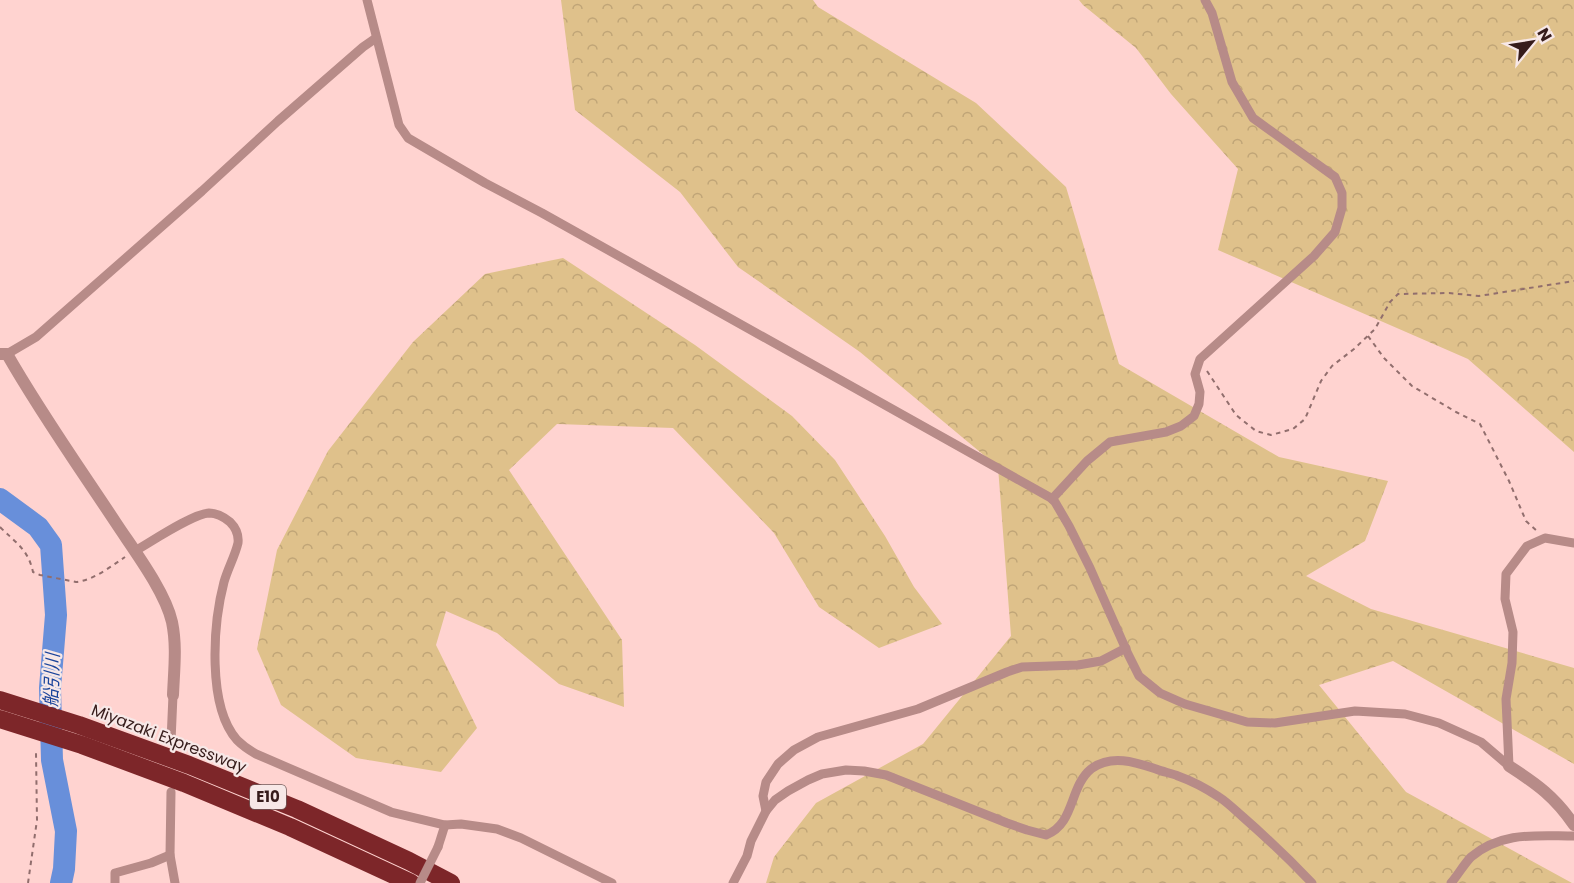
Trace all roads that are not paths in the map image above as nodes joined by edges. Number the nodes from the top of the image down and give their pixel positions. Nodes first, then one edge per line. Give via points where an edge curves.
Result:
1 (367, 0) edge
2 (1205, 0) edge
3 (376, 38) junction
4 (4, 354) edge
5 (1052, 499) junction
6 (1574, 543) edge
7 (135, 551) junction
8 (1126, 648) junction
9 (173, 695) joint
10 (0, 700) edge
11 (0, 719) edge
12 (171, 741) dead end
13 (1509, 766) junction
14 (171, 792) dead end
15 (765, 811) junction
16 (445, 825) junction
17 (1574, 825) edge
18 (1574, 836) edge
19 (170, 855) junction
20 (115, 883) edge
21 (175, 883) edge
22 (411, 883) edge
23 (420, 883) edge
24 (451, 883) edge
25 (612, 883) edge
26 (733, 883) edge
27 (1312, 883) edge
28 (1451, 883) edge

1 - 3 street
2 - 5 street via 1232,82 1253,118 1335,177 1342,193 1335,232 1314,256 1200,359 1195,374 1199,404 1194,416 1166,432 1110,442
3 - 4 street via 36,337
3 - 5 street via 399,125 408,138
4 - 7 street
5 - 8 street via 1090,568
6 - 13 street via 1545,538 1527,546 1506,574 1505,599 1513,632 1506,699
7 - 9 street via 172,622 176,654
7 - 16 street via 198,516 212,513 231,523 239,536 215,626 214,657 220,700 237,740 256,754 391,812
8 - 13 street via 1139,676 1160,693 1185,704 1247,722 1275,723 1355,711 1405,714 1439,723 1481,742
8 - 15 street via 1101,661 1022,667 918,709 818,737 778,764 766,782
9 - 12 street
10 - 24 highway, Miyazaki Expressway / E10 via 189,765 297,809
11 - 22 highway, E10 via 184,783
13 - 17 street via 1557,802
14 - 19 street
15 - 26 street
15 - 27 street via 775,800 814,777 846,770 864,771 886,775 1046,835 1067,816 1090,770 1107,761 1123,760 1180,776 1220,797
16 - 23 street, bridge
16 - 25 street via 497,829
18 - 28 street via 1497,841 1469,859
19 - 20 street via 115,873
19 - 21 street

